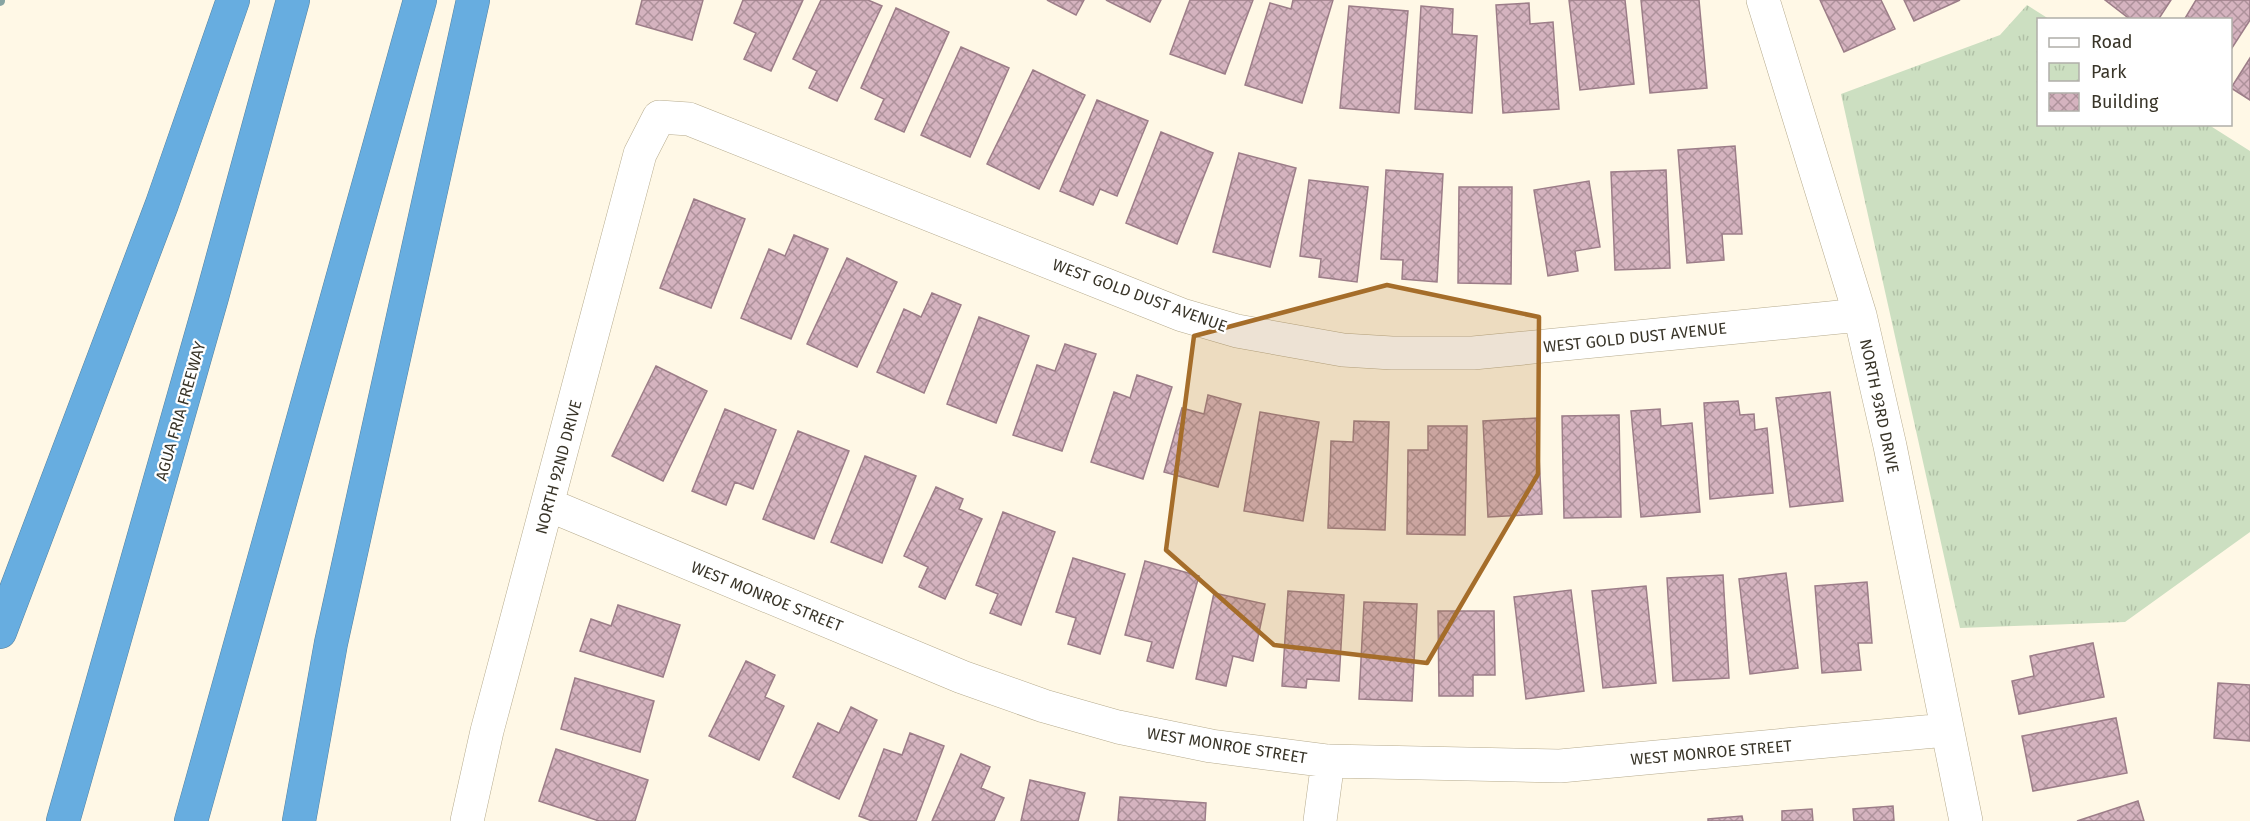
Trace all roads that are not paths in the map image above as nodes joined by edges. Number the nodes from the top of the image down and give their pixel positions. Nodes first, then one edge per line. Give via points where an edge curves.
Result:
1 (233, 0) edge
2 (293, 0) edge
3 (420, 0) edge
4 (473, 0) edge
5 (1763, 0) edge
6 (659, 117) joint
7 (1860, 315) junction
8 (549, 506) junction
9 (0, 632) edge
10 (1946, 730) junction
11 (1328, 761) junction
12 (63, 821) edge
13 (191, 821) edge
14 (299, 821) edge
15 (467, 821) edge
16 (1320, 821) edge
17 (1966, 821) edge

1 - 9 highway via 162,204
2 - 12 highway, AGUA FRIA FREEWAY
3 - 13 highway
4 - 14 highway via 331,643
5 - 7 street, NORTH 93RD DRIVE
6 - 7 street, WEST GOLD DUST AVENUE via 689,119 1182,315 1237,331 1343,350 1473,353
6 - 8 street, NORTH 92ND DRIVE via 640,154
7 - 10 street, NORTH 93RD DRIVE
8 - 11 street, WEST MONROE STREET via 962,677 1044,706 1118,727 1211,746
8 - 15 street, NORTH 92ND DRIVE via 487,731
10 - 11 street, WEST MONROE STREET via 1560,766
10 - 17 street, NORTH 93RD DRIVE
11 - 16 street

